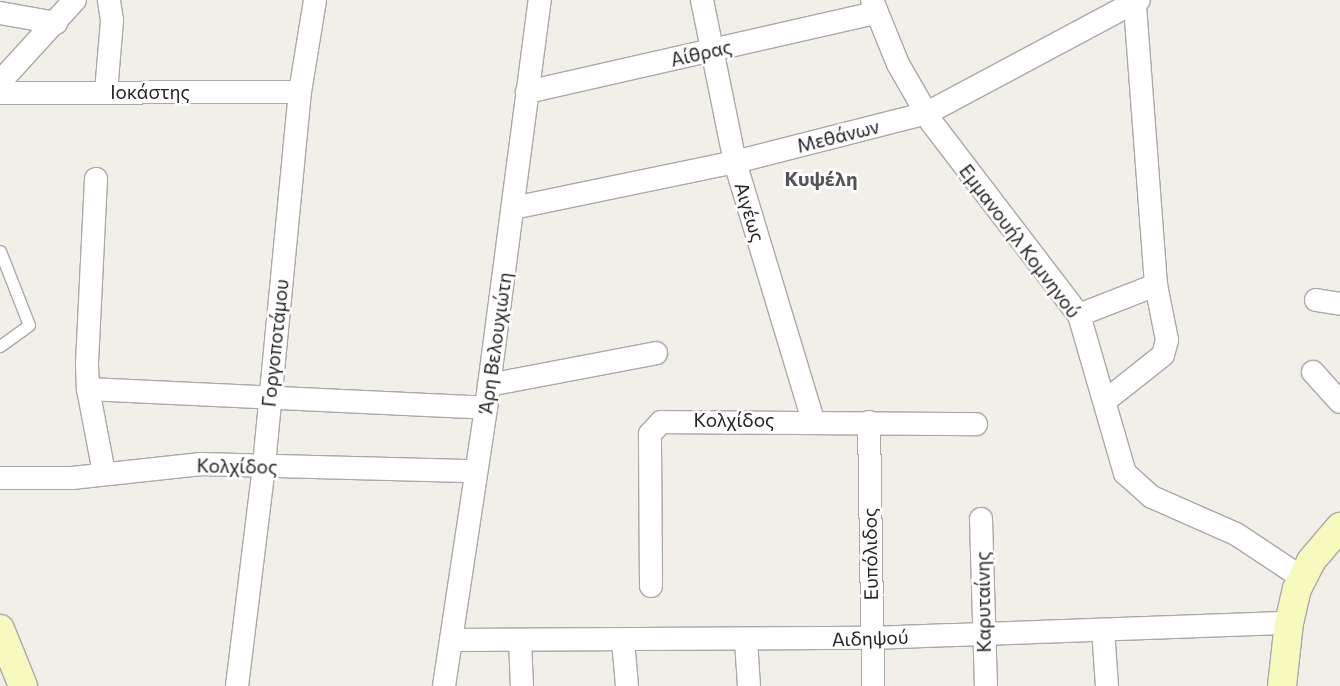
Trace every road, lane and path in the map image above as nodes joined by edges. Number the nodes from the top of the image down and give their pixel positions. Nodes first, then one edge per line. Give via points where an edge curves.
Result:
1 (75, 0) edge
2 (109, 0) edge
3 (315, 0) edge
4 (540, 0) edge
5 (702, 0) edge
6 (1137, 1) edge
7 (873, 7) edge
8 (0, 13) edge
9 (56, 23) junction
10 (710, 51) junction
11 (0, 82) edge
12 (106, 92) junction
13 (300, 92) junction
14 (527, 92) junction
15 (0, 93) edge
16 (927, 113) junction
17 (735, 162) junction
18 (96, 178) dead end
19 (513, 208) junction
20 (0, 251) edge
21 (1156, 285) junction
22 (1316, 300) dead end
23 (1340, 304) edge
24 (1079, 315) junction
25 (0, 346) edge
26 (656, 353) dead end
27 (1313, 372) dead end
28 (489, 385) junction
29 (88, 389) junction
30 (270, 398) junction
31 (1105, 401) junction
32 (1340, 402) edge
33 (486, 408) junction
34 (813, 421) junction
35 (869, 422) junction
36 (976, 424) dead end
37 (264, 465) junction
38 (475, 471) junction
39 (104, 473) junction
40 (0, 478) edge
41 (981, 518) dead end
42 (1340, 527) edge
43 (1301, 577) junction
44 (651, 586) dead end
45 (1289, 623) junction
46 (1104, 630) junction
47 (982, 634) junction
48 (872, 638) junction
49 (451, 640) junction
50 (746, 640) junction
51 (520, 641) junction
52 (623, 641) junction
53 (3, 642) edge
54 (23, 686) edge
55 (237, 686) edge
56 (444, 686) edge
57 (522, 686) edge
58 (627, 686) edge
59 (749, 686) edge
60 (873, 686) edge
61 (986, 686) edge
62 (1107, 686) edge
63 (1282, 686) edge

1 - 9 street
2 - 12 street via 112,20
3 - 13 street, Γοργοποτάμου
4 - 14 street, Άρη Βελουχιώτη
5 - 10 street, Αιγέως
6 - 16 street, Μεθάνων
6 - 21 street
7 - 10 street, Αίθρας
7 - 16 street, Εμμανουήλ Κομνηνού via 898,64
8 - 9 street
9 - 11 street
10 - 14 street, Αίθρας
10 - 17 street, Αιγέως
12 - 13 street, Ιοκάστης
12 - 15 street, Ιοκάστης
13 - 30 street, Γοργοποτάμου
14 - 19 street, Άρη Βελουχιώτη
16 - 17 street, Μεθάνων
16 - 24 street, Εμμανουήλ Κομνηνού
17 - 19 street, Μεθάνων
17 - 34 street, Αιγέως
18 - 29 street via 88,314
19 - 28 street, Άρη Βελουχιώτη
20 - 25 lane via 29,318 29,325
21 - 24 street
21 - 31 street via 1167,340 1163,355
22 - 23 street
24 - 31 street, Εμμανουήλ Κομνηνού
26 - 28 street
27 - 32 street
28 - 33 street, Άρη Βελουχιώτη
29 - 30 street
29 - 39 street
30 - 33 street
30 - 37 street, Γοργοποτάμου
31 - 43 street, Εμμανουήλ Κομνηνού via 1125,473 1135,485 1236,534
33 - 38 street, Άρη Βελουχιώτη
34 - 35 street, Κολχίδος
34 - 44 street, Κολχίδος via 667,420 656,425 650,434
35 - 36 street, Κολχίδος
35 - 48 street, Ευπόλιδος
37 - 38 street, Κολχίδος
37 - 39 street, Κολχίδος via 183,465
37 - 55 street, Γοργοποτάμου
38 - 49 street, Άρη Βελουχιώτη
39 - 40 street, Κολχίδος via 72,478
41 - 47 street, Καρυταίνης
42 - 43 main road via 1320,548
43 - 45 main road
45 - 46 street, Αιδηψού
45 - 63 main road
46 - 47 street, Αιδηψού
46 - 62 street
47 - 48 street, Αιδηψού
47 - 61 street, Καρυταίνης
48 - 50 street, Αιδηψού
48 - 60 street, Ευπόλιδος
49 - 51 street, Αιδηψού
49 - 56 street, Άρη Βελουχιώτη
50 - 52 street, Αιδηψού
50 - 59 street
51 - 52 street, Αιδηψού
51 - 57 street
52 - 58 street
53 - 54 main road

